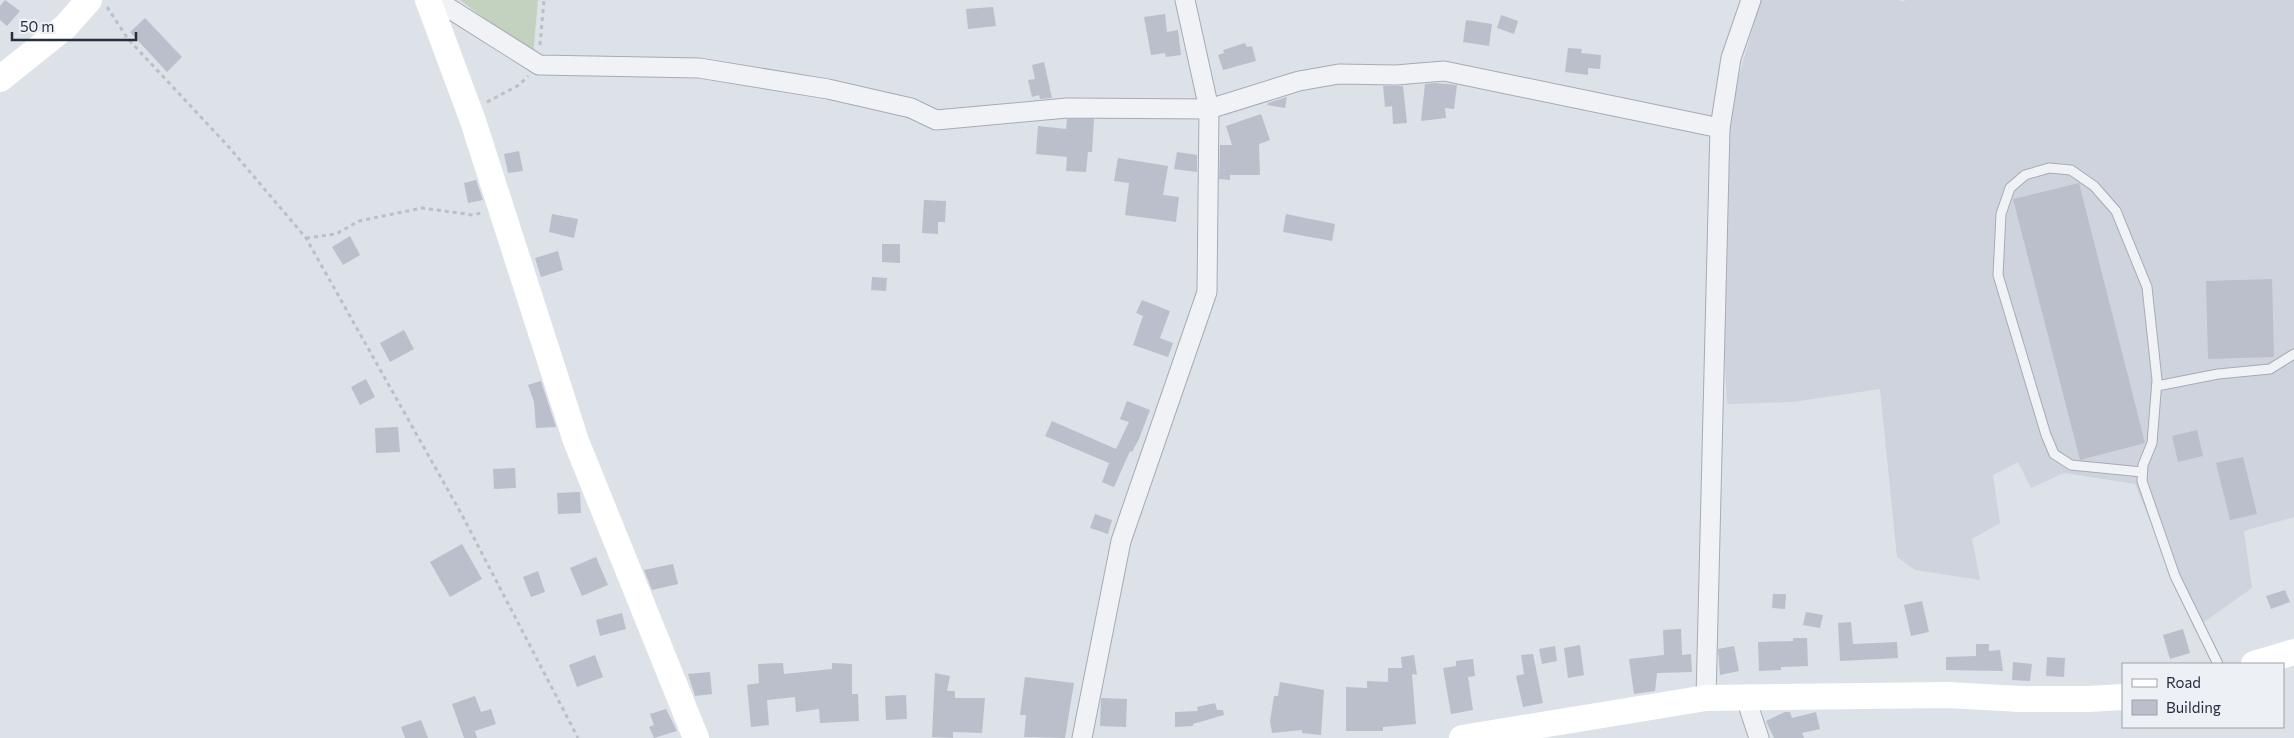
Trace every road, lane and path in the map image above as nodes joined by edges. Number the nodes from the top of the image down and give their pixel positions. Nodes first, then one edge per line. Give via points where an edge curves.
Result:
1 (89, 0) edge
2 (103, 0) edge
3 (428, 0) edge
4 (436, 0) edge
5 (1185, 0) edge
6 (1750, 0) edge
7 (0, 79) edge
8 (1209, 109) junction
9 (1720, 128) junction
10 (501, 208) junction
11 (306, 238) junction
12 (2294, 354) edge
13 (2157, 386) junction
14 (2142, 472) junction
15 (2294, 652) edge
16 (2218, 663) edge
17 (2257, 663) edge
18 (1744, 696) junction
19 (2122, 697) edge
20 (1706, 698) junction
21 (1476, 737) edge
22 (578, 738) edge
23 (696, 738) edge
24 (1082, 738) edge
25 (1759, 738) edge

1 - 7 street via 65,26
2 - 11 path via 128,39 228,146
3 - 10 street
4 - 8 street via 538,65 699,68 828,89 911,108 936,120 1067,108
5 - 8 street
6 - 9 street via 1731,58
8 - 9 street via 1299,81 1339,74 1396,75 1444,71
8 - 24 street via 1207,292 1121,541
9 - 20 street
10 - 11 path via 473,215 422,208 359,221 336,234
10 - 23 street via 576,441
11 - 22 path via 457,506
12 - 13 lane via 2270,369 2218,374
13 - 14 lane via 2152,443
13 - 14 lane via 2147,287 2116,211 2094,186 2070,170 2049,168 2024,175 2010,188 2001,214 1998,275 2046,435 2054,454 2071,465
14 - 16 lane via 2142,482 2175,576
15 - 17 street
18 - 19 street via 1948,695 2088,700
18 - 20 street
18 - 25 street
20 - 21 street

